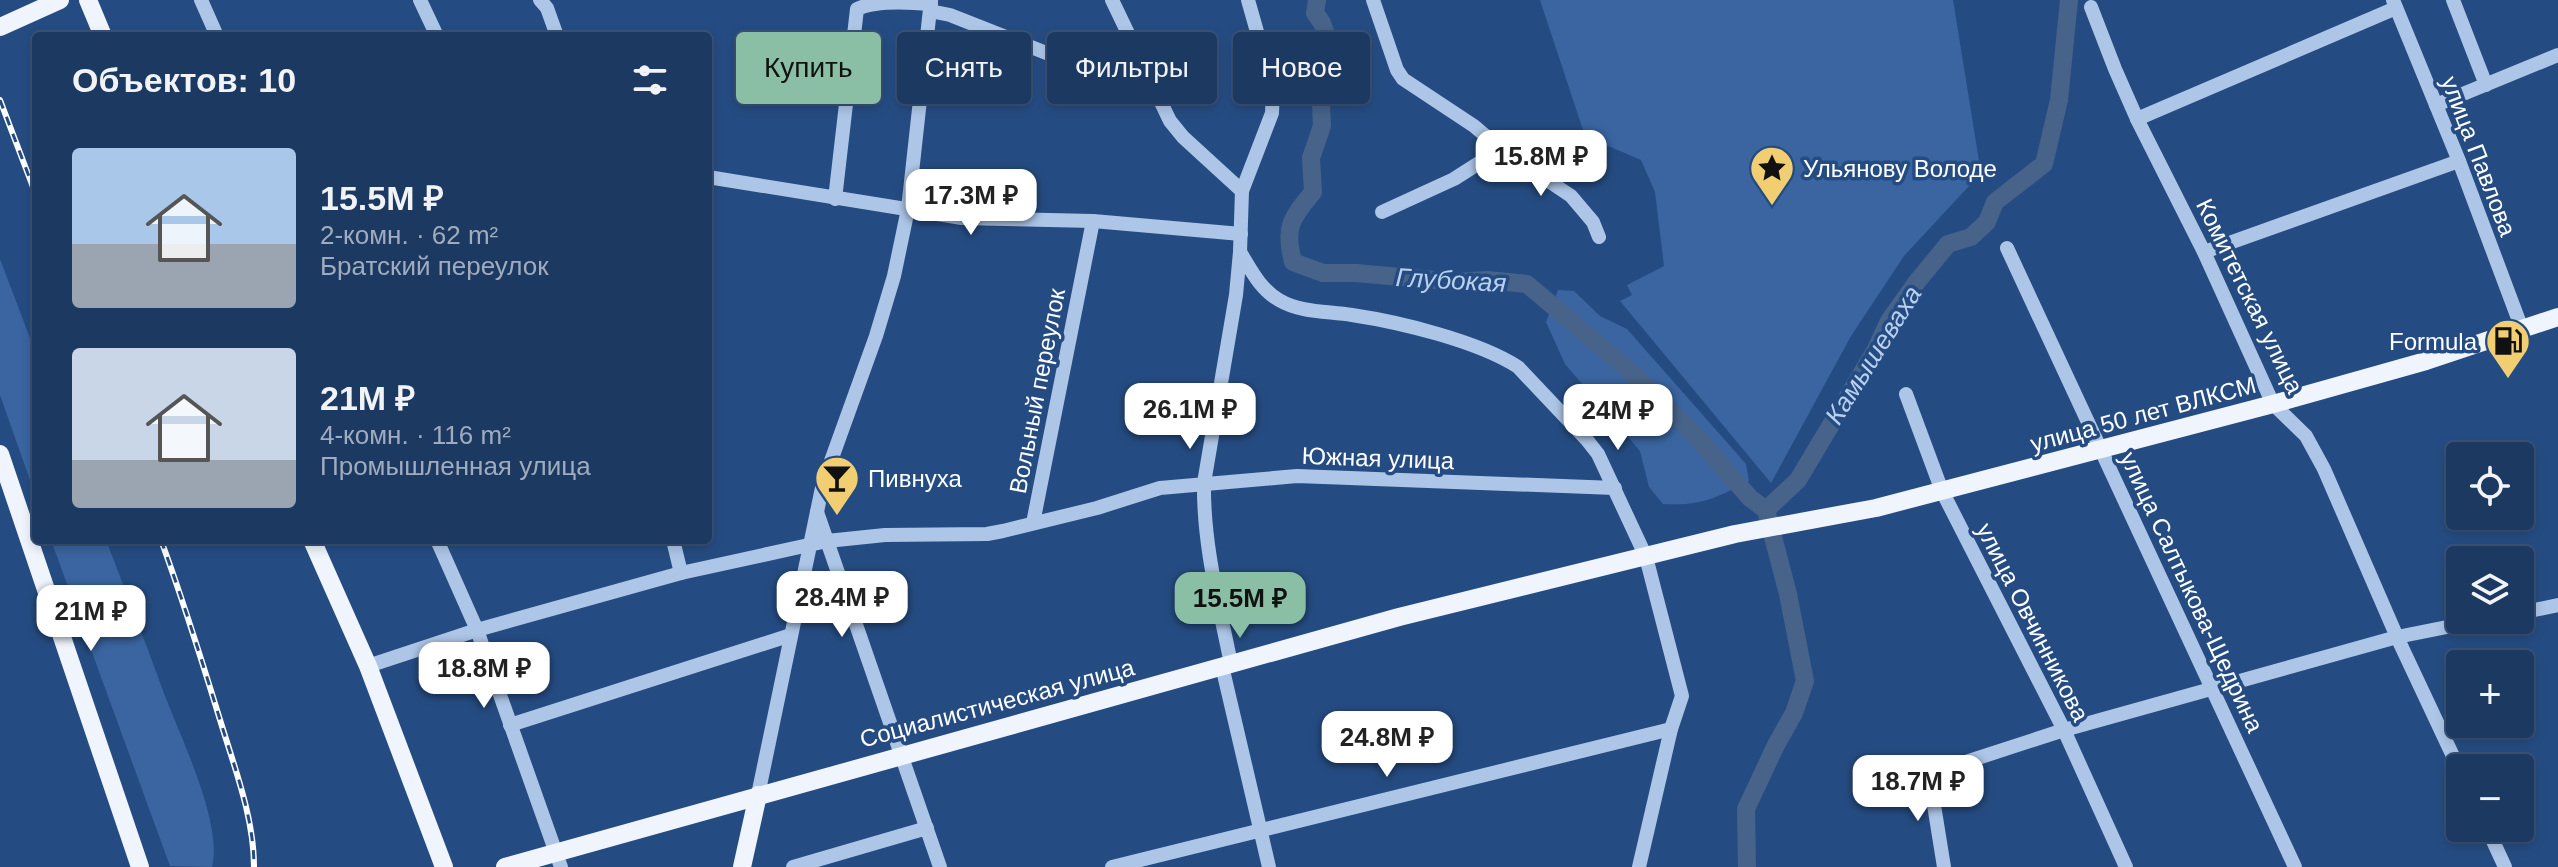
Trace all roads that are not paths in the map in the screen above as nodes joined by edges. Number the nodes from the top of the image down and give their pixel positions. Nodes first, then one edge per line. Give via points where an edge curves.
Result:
1 (60, 0) edge
2 (88, 0) edge
3 (201, 0) edge
4 (420, 0) edge
5 (540, 0) edge
6 (1112, 0) edge
7 (1248, 0) edge
8 (1373, 0) edge
9 (2453, 0) edge
10 (2395, 4) edge
11 (931, 5) edge
12 (2091, 7) dead end
13 (0, 27) edge
14 (101, 32) edge
15 (215, 32) edge
16 (435, 32) edge
17 (556, 32) edge
18 (1127, 32) edge
19 (1047, 52) edge
20 (2558, 55) edge
21 (2486, 85) junction
22 (1161, 104) edge
23 (2436, 105) junction
24 (2137, 119) junction
25 (1501, 149) junction
26 (2459, 161) junction
27 (712, 178) edge
28 (1242, 191) junction
29 (835, 199) junction
30 (908, 209) junction
31 (1382, 212) dead end
32 (1093, 221) junction
33 (1241, 234) junction
34 (1599, 237) dead end
35 (2007, 248) dead end
36 (1240, 252) junction
37 (2204, 252) junction
38 (2558, 317) edge
39 (2522, 329) junction
40 (1906, 394) dead end
41 (2273, 404) junction
42 (2101, 450) junction
43 (0, 454) edge
44 (1204, 483) junction
45 (1615, 488) junction
46 (1942, 491) junction
47 (817, 511) junction
48 (1033, 523) junction
49 (1735, 534) joint
50 (827, 541) junction
51 (314, 544) edge
52 (439, 544) edge
53 (674, 544) edge
54 (810, 544) junction
55 (1646, 557) junction
56 (681, 573) junction
57 (2558, 605) edge
58 (2534, 610) edge
59 (2446, 627) edge
60 (477, 630) junction
61 (791, 635) junction
62 (2397, 637) junction
63 (1227, 665) junction
64 (368, 666) junction
65 (2213, 689) junction
66 (510, 725) junction
67 (1671, 729) junction
68 (2064, 730) junction
69 (902, 754) junction
70 (2452, 754) edge
71 (1929, 774) junction
72 (1867, 776) dead end
73 (758, 795) junction
74 (927, 828) junction
75 (1261, 830) junction
76 (2493, 842) edge
77 (558, 860) edge
78 (140, 867) edge
79 (444, 867) edge
80 (505, 867) edge
81 (742, 867) edge
82 (793, 867) edge
83 (940, 867) edge
84 (1112, 867) edge
85 (1269, 867) edge
86 (1639, 867) edge
87 (1944, 867) edge
88 (2126, 867) edge
89 (2295, 867) edge
90 (2505, 867) edge

1 - 13 main road
2 - 14 main road
3 - 15 street
4 - 16 street
5 - 17 street
6 - 18 street
7 - 28 street via 1274,100
8 - 25 street via 1403,79
9 - 21 street
10 - 23 street, улица Павлова
10 - 24 street
11 - 19 street
11 - 29 street via 884,1 857,9
11 - 30 street
12 - 24 street, Комитетская улица
20 - 21 street
21 - 23 street
22 - 28 street via 1183,137
23 - 26 street, улица Павлова
24 - 37 street, Комитетская улица
25 - 31 street via 1454,179
25 - 34 street via 1571,196
26 - 37 street
26 - 39 street, улица Павлова
27 - 29 street
28 - 33 street
29 - 30 street
30 - 32 street via 962,218
30 - 47 street via 889,291
32 - 33 street
32 - 48 street, Вольный переулок
33 - 36 street
35 - 42 street, улица Салтыкова-Щедрина
36 - 44 street
36 - 45 street via 1265,289 1292,307 1446,336 1507,360 1587,440
37 - 41 street, Комитетская улица
38 - 39 main road, улица 50 лет ВЛКСМ
39 - 41 main road, улица 50 лет ВЛКСМ
40 - 46 street, улица Овчинникова
41 - 42 main road, улица 50 лет ВЛКСМ
41 - 62 street, Комитетская улица via 2306,436 2324,469
42 - 46 main road, улица 50 лет ВЛКСМ
42 - 65 street, улица Салтыкова-Щедрина
43 - 78 main road
44 - 45 street, Южная улица via 1297,476
44 - 48 street, Южная улица via 1160,488
44 - 63 street via 1208,549
45 - 55 street
46 - 49 main road, улица 50 лет ВЛКСМ
46 - 68 street, улица Овчинникова
47 - 50 street
47 - 54 street
48 - 50 street, Южная улица via 987,534
49 - 55 main road, Социалистическая улица
50 - 54 street, Южная улица
50 - 69 street
51 - 64 main road
52 - 60 street
53 - 56 street
54 - 56 street, Южная улица
54 - 61 street
55 - 63 main road, Социалистическая улица
55 - 67 street via 1682,696
56 - 60 street, Южная улица
57 - 58 street
59 - 62 street
60 - 64 street, Южная улица
60 - 66 street
61 - 66 street
61 - 73 street
62 - 65 street
62 - 70 street, Комитетская улица
63 - 69 main road, Социалистическая улица
63 - 75 street
64 - 79 main road
65 - 68 street
65 - 89 street, улица Салтыкова-Щедрина
66 - 77 street
67 - 75 street
67 - 86 street
68 - 71 street
68 - 88 street, улица Овчинникова
69 - 73 main road, Социалистическая улица
69 - 74 street
71 - 72 street via 1907,781
71 - 87 street
73 - 77 main road, Социалистическая улица
73 - 81 main road
74 - 82 street
74 - 83 street
75 - 84 street
75 - 85 street
76 - 90 street
77 - 80 main road, Социалистическая улица

